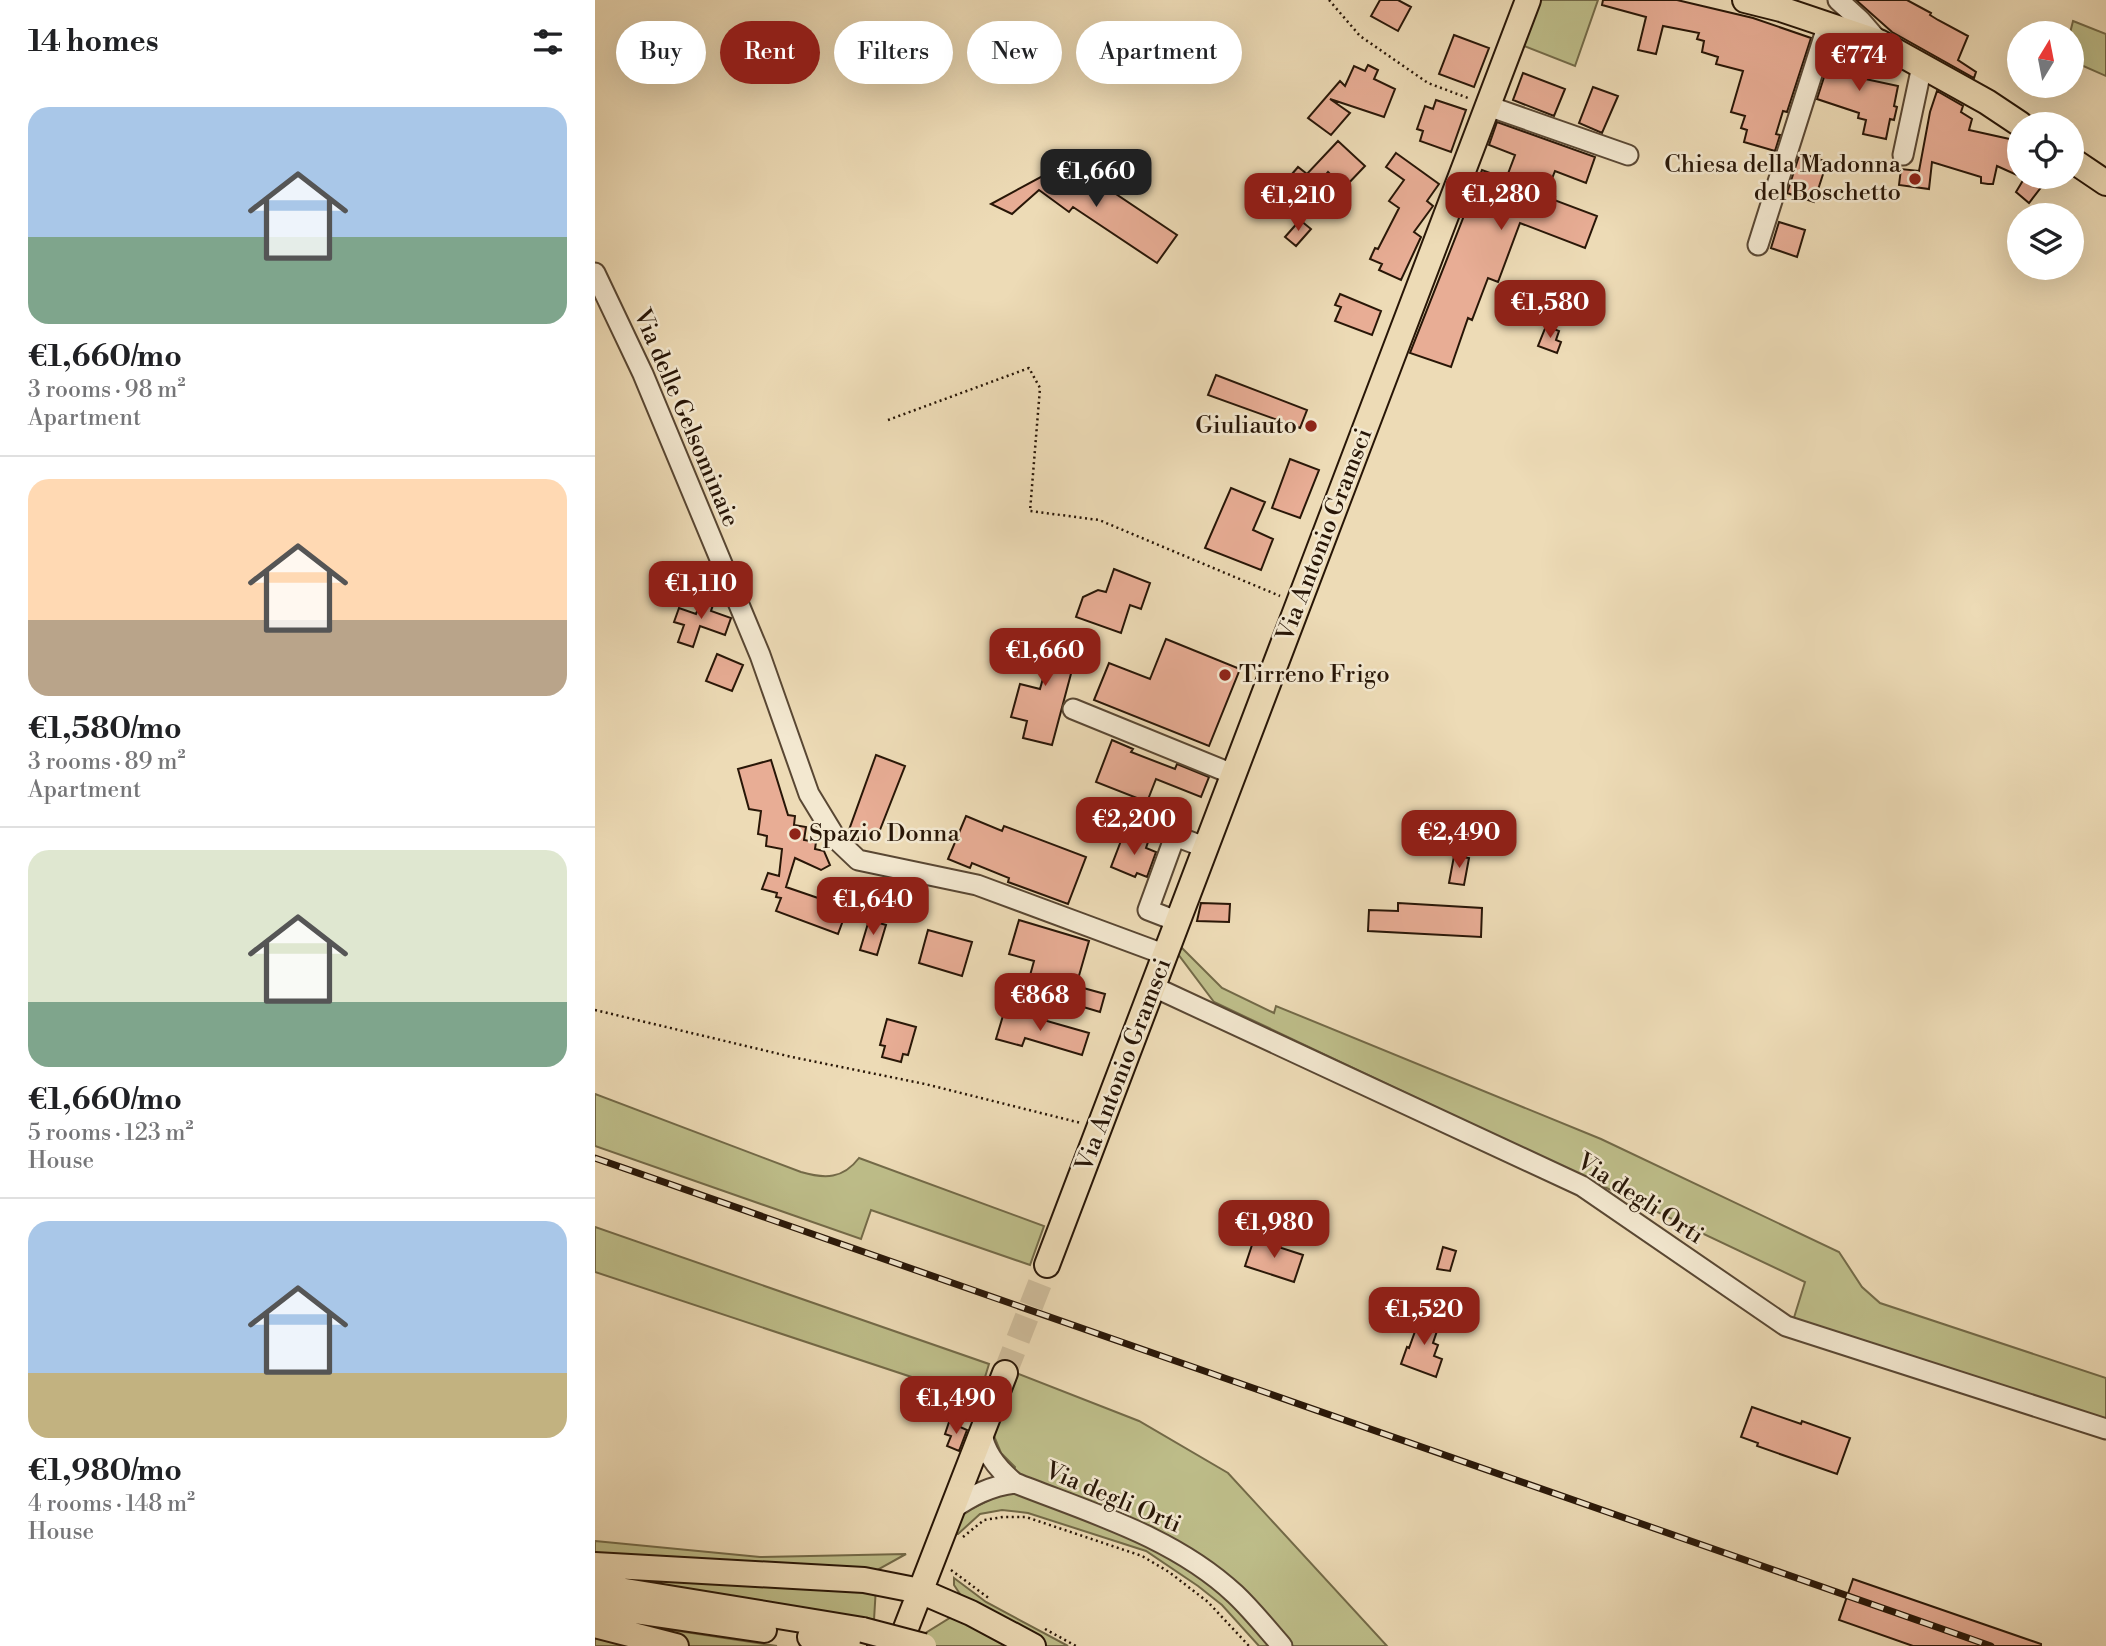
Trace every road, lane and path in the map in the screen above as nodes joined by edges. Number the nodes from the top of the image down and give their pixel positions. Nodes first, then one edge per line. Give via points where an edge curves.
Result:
1 (1329, 0) edge
2 (1528, 0) edge
3 (1745, 0) edge
4 (1838, 0) edge
5 (1828, 24) junction
6 (1879, 42) junction
7 (1922, 66) junction
8 (1488, 106) junction
9 (2007, 115) edge
10 (1628, 155) dead end
11 (1903, 155) dead end
12 (2084, 168) edge
13 (2106, 183) edge
14 (1758, 245) dead end
15 (595, 273) edge
16 (888, 420) dead end
17 (1299, 604) junction
18 (1073, 709) dead end
19 (1235, 775) junction
20 (1207, 848) junction
21 (1178, 922) junction
22 (1166, 955) junction
23 (1154, 987) junction
24 (595, 1010) edge
25 (1101, 1128) junction
26 (1047, 1265) tunnel mouth
27 (1005, 1373) tunnel mouth
28 (2106, 1429) edge
29 (982, 1432) junction
30 (994, 1460) junction
31 (967, 1471) junction
32 (1015, 1483) junction
33 (983, 1491) junction
34 (951, 1510) junction
35 (935, 1551) junction
36 (595, 1565) edge
37 (595, 1586) edge
38 (920, 1591) junction
39 (595, 1605) edge
40 (1000, 1605) dead end
41 (595, 1625) edge
42 (1038, 1637) edge
43 (859, 1638) edge
44 (676, 1646) edge
45 (899, 1646) edge
46 (924, 1646) edge
47 (1076, 1646) edge
48 (1249, 1646) edge
49 (1282, 1646) edge

1 - 8 path via 1360,36 1428,83
2 - 8 main road, Via Antonio Gramsci
3 - 5 main road
4 - 6 street
5 - 6 main road
5 - 14 street
6 - 7 main road
7 - 9 main road
7 - 11 street
8 - 10 street
8 - 17 main road, Via Antonio Gramsci
12 - 13 main road
15 - 22 street, Via delle Gelsominaie via 643,374 760,655 809,794 837,840 859,860 977,885
16 - 17 path via 1029,368 1040,388 1030,511 1099,520
17 - 19 main road, Via Antonio Gramsci
18 - 19 street
19 - 20 main road, Via Antonio Gramsci
20 - 21 main road, Via Antonio Gramsci
20 - 21 street via 1175,836 1148,909
21 - 22 main road, Via Antonio Gramsci
22 - 23 main road, Via Antonio Gramsci
23 - 25 main road, Via Antonio Gramsci
23 - 28 street, Via degli Orti via 1582,1186 1786,1326
24 - 25 path
25 - 26 main road, Via Antonio Gramsci
27 - 29 main road
29 - 30 street, Via degli Orti via 986,1451
29 - 31 main road
30 - 31 street
30 - 32 street, Via degli Orti
31 - 33 street
31 - 34 main road
32 - 33 street, Via degli Orti
32 - 49 street, Via degli Orti via 1150,1536 1179,1552 1235,1594
33 - 34 street, Via degli Orti
34 - 35 main road
35 - 38 main road
35 - 40 path via 955,1574
35 - 48 path via 956,1544 985,1520 1026,1517 1142,1556 1208,1602
36 - 38 main road via 865,1580
37 - 43 main road
38 - 42 main road
38 - 45 main road
39 - 43 main road via 812,1637
41 - 44 main road
42 - 47 path
43 - 46 main road, bridge

